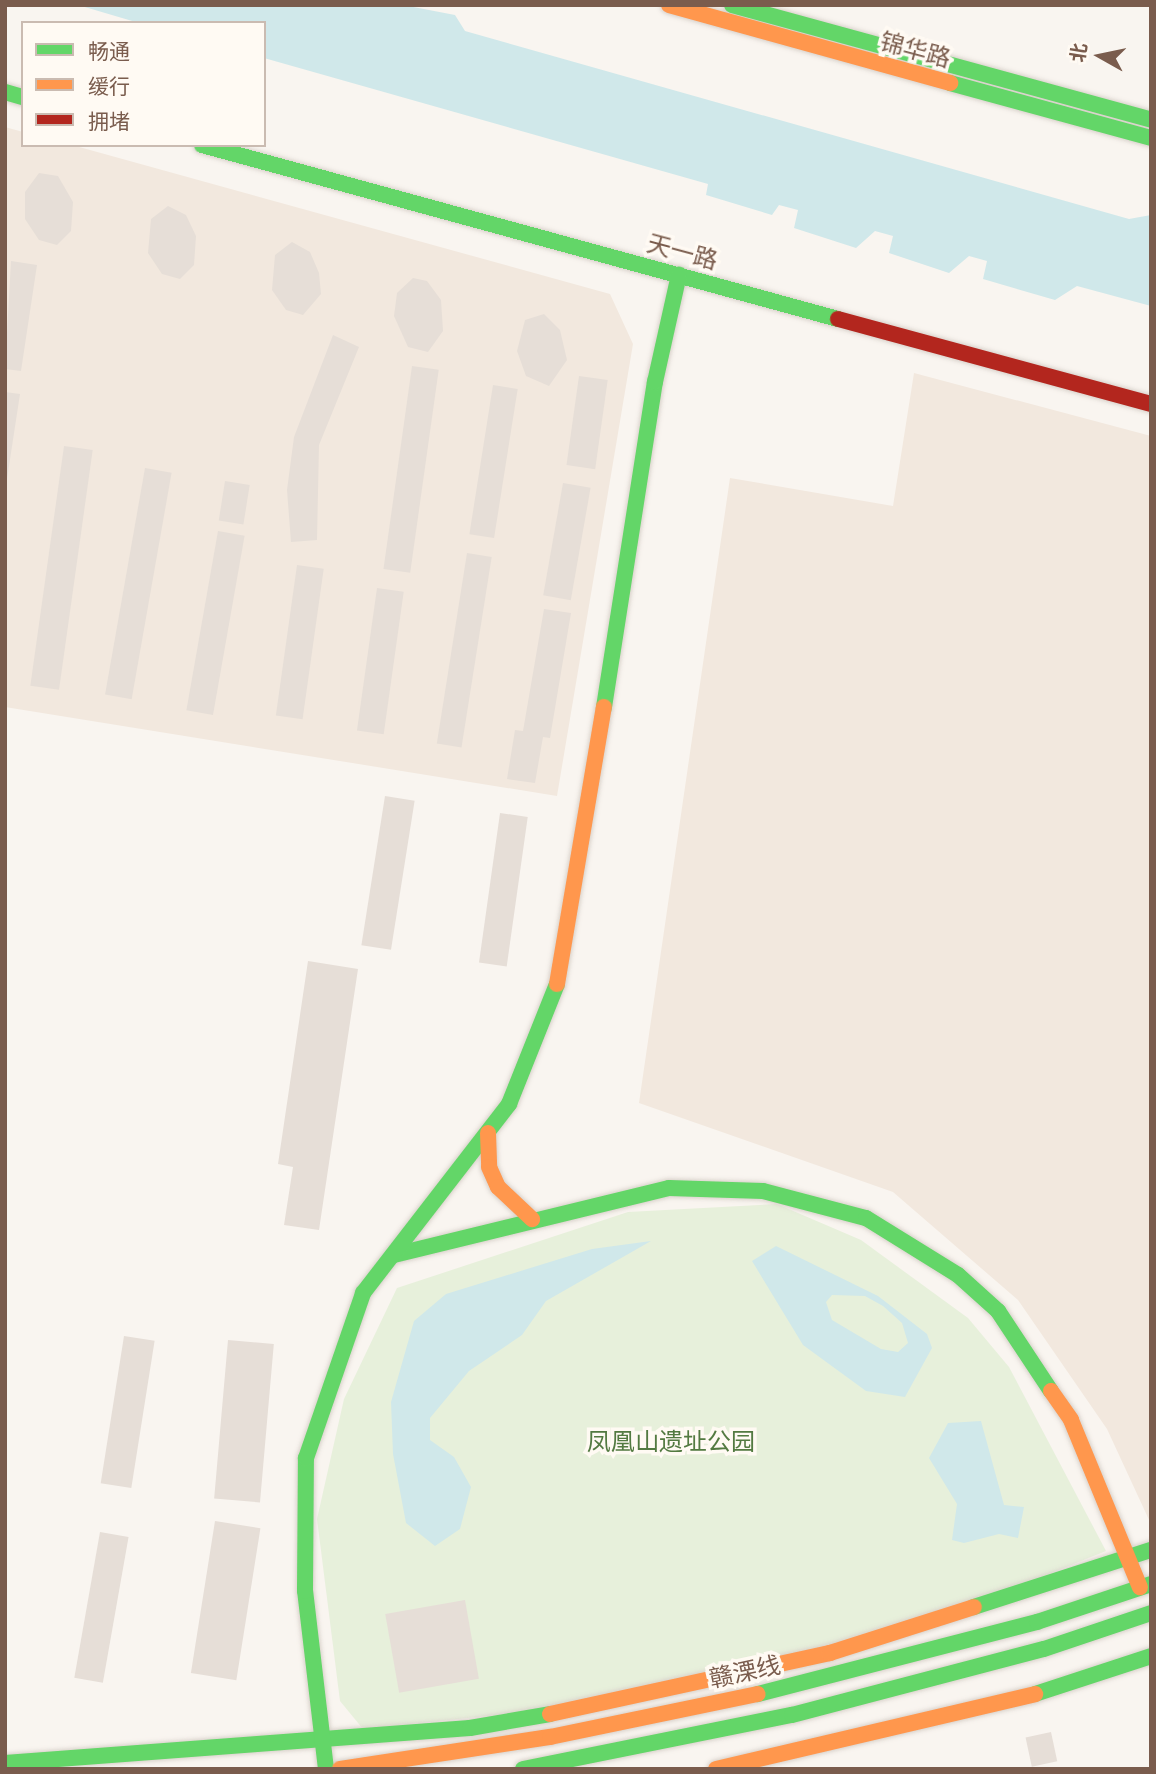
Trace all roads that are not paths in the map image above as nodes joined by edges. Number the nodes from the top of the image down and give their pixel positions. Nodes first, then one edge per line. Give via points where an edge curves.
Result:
1 (669, 5) edge
2 (741, 7) edge
3 (740, 28) junction
4 (1151, 120) edge
5 (1151, 138) edge
6 (209, 147) edge
7 (679, 275) junction
8 (1151, 404) edge
9 (488, 1133) junction
10 (532, 1219) junction
11 (394, 1255) junction
12 (1151, 1550) edge
13 (1129, 1558) junction
14 (1145, 1585) edge
15 (1151, 1613) edge
16 (1151, 1656) edge
17 (322, 1738) junction
18 (5, 1763) edge
19 (326, 1769) edge
20 (340, 1769) edge
21 (523, 1769) edge
22 (716, 1769) edge

1 - 3 street, 锦华路
2 - 3 street
2 - 4 street, 锦华路
3 - 5 street, 锦华路
6 - 7 street, 天一路
7 - 8 street, 天一路
7 - 9 street via 655,382 564,966 542,1034
9 - 10 street via 489,1167 498,1187
9 - 11 street
10 - 11 street
10 - 13 street via 657,1191 717,1185 811,1201 866,1218 912,1242 998,1311 1037,1364 1071,1420
11 - 17 street via 363,1293 306,1458 305,1591
12 - 13 street
13 - 14 street
13 - 17 street via 830,1653 628,1700 470,1728
14 - 20 street, 赣溧线 via 1037,1622 786,1688 550,1737
15 - 21 street, 赣溧线 via 1044,1649 844,1702
16 - 22 street via 1025,1697
17 - 18 street
17 - 19 street

